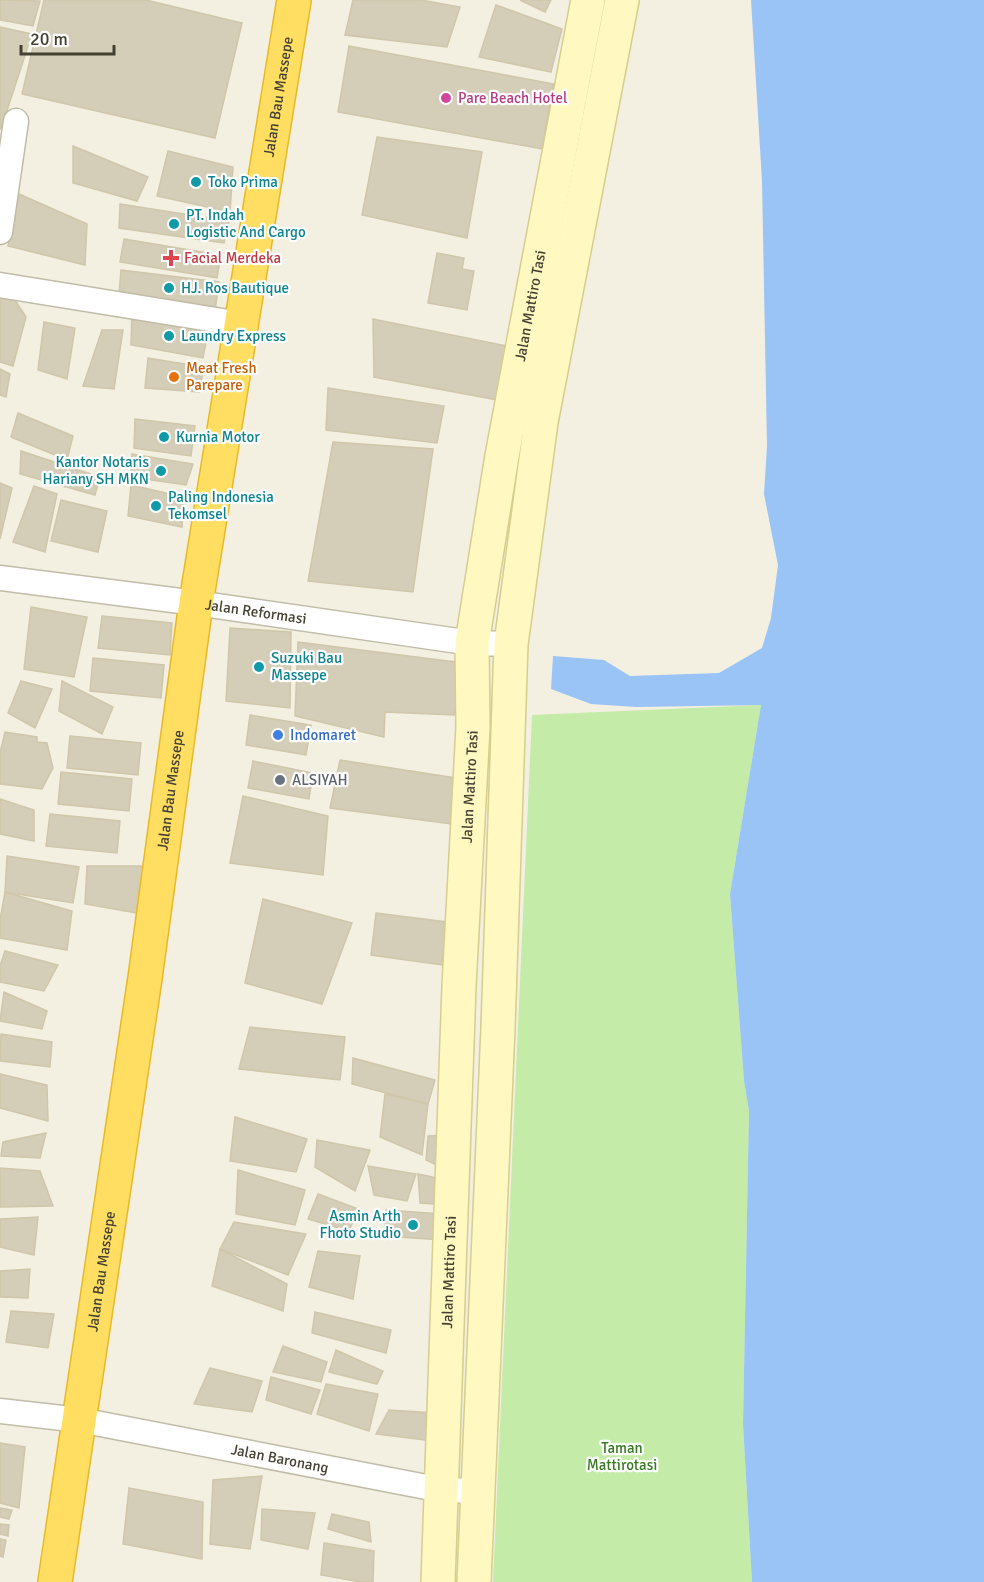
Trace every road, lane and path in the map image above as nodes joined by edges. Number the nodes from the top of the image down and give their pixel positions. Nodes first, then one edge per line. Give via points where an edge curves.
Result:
1 (294, 0) edge
2 (588, 0) edge
3 (622, 0) edge
4 (16, 121) dead end
5 (0, 232) edge
6 (0, 285) edge
7 (241, 324) junction
8 (0, 578) edge
9 (196, 603) junction
10 (472, 643) junction
11 (512, 644) junction
12 (0, 1411) edge
13 (81, 1420) junction
14 (442, 1490) junction
15 (478, 1491) junction
16 (55, 1582) edge
17 (438, 1582) edge
18 (474, 1582) edge

1 - 7 highway, Jalan Bau Massepe
2 - 10 main road, Jalan Mattiro Tasi via 502,456
3 - 11 main road, Jalan Mattiro Tasi via 541,422
4 - 5 street
6 - 7 street
7 - 9 highway, Jalan Bau Massepe
8 - 9 street, Jalan Reformasi
9 - 10 street, Jalan Reformasi
9 - 13 highway, Jalan Bau Massepe
10 - 11 street, Jalan Reformasi
10 - 14 main road, Jalan Mattiro Tasi via 473,727 459,986
11 - 15 main road, Jalan Mattiro Tasi
12 - 13 street, Jalan Baronang
13 - 14 street, Jalan Baronang
13 - 16 highway, Jalan Bau Massepe
14 - 15 street, Jalan Baronang
14 - 17 main road, Jalan Mattiro Tasi
15 - 18 main road, Jalan Mattiro Tasi

